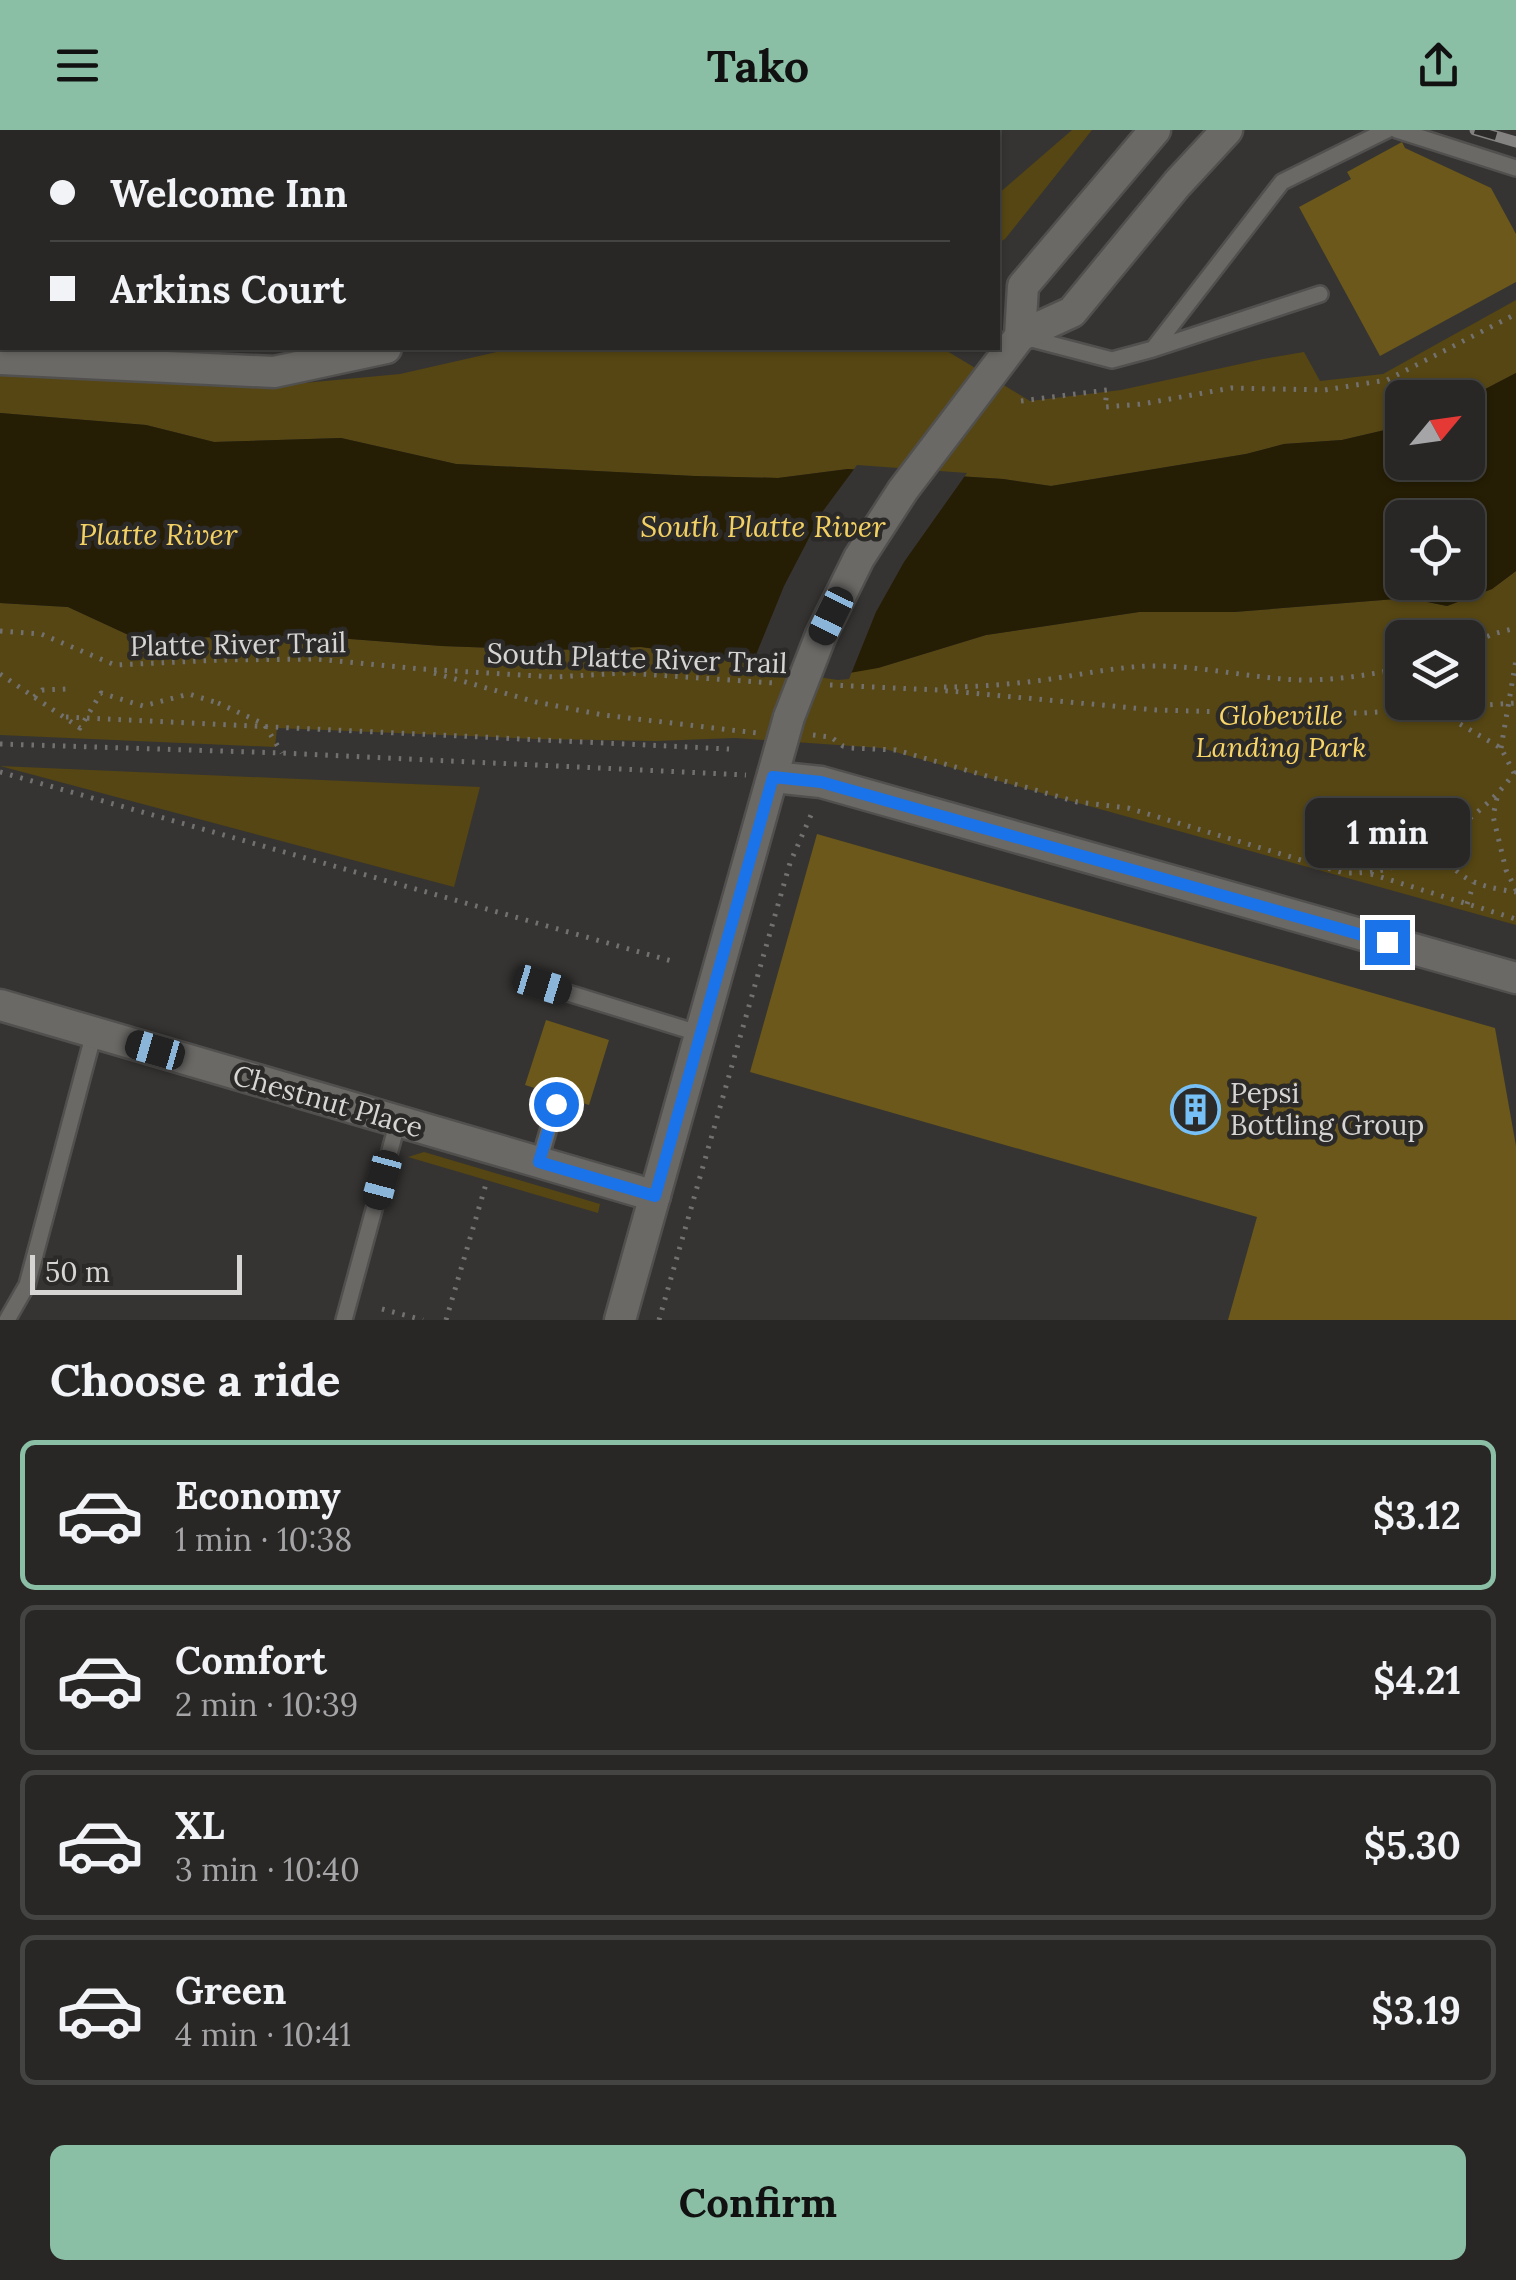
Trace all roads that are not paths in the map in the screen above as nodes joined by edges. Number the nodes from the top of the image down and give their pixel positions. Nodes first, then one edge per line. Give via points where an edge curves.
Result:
1 (1155, 130) edge
2 (1227, 130) edge
3 (1387, 130) edge
4 (1397, 130) edge
5 (1516, 168) edge
6 (1320, 294) dead end
7 (1009, 330) edge
8 (1153, 349) junction
9 (377, 350) edge
10 (997, 350) edge
11 (91, 355) edge
12 (0, 359) edge
13 (773, 777) junction
14 (1516, 978) edge
15 (542, 985) dead end
16 (0, 1006) edge
17 (94, 1033) junction
18 (701, 1034) junction
19 (556, 1104) dead end
20 (398, 1121) junction
21 (539, 1162) junction
22 (655, 1196) junction
23 (7, 1320) edge
24 (344, 1320) edge
25 (620, 1320) edge

1 - 7 street via 1023,286
2 - 7 street via 1072,312
3 - 8 lane via 1282,182
4 - 5 lane
6 - 8 lane
7 - 8 lane via 1112,360
9 - 11 street via 274,372
10 - 13 street, bridge via 859,558 789,717
11 - 12 street
13 - 14 street via 821,782
13 - 18 street
15 - 18 lane
16 - 17 street, Chestnut Place
17 - 20 street, Chestnut Place
17 - 23 lane via 27,1285
18 - 22 street
19 - 21 lane
20 - 21 street, Chestnut Place
20 - 24 lane
21 - 22 street, Chestnut Place
22 - 25 street

